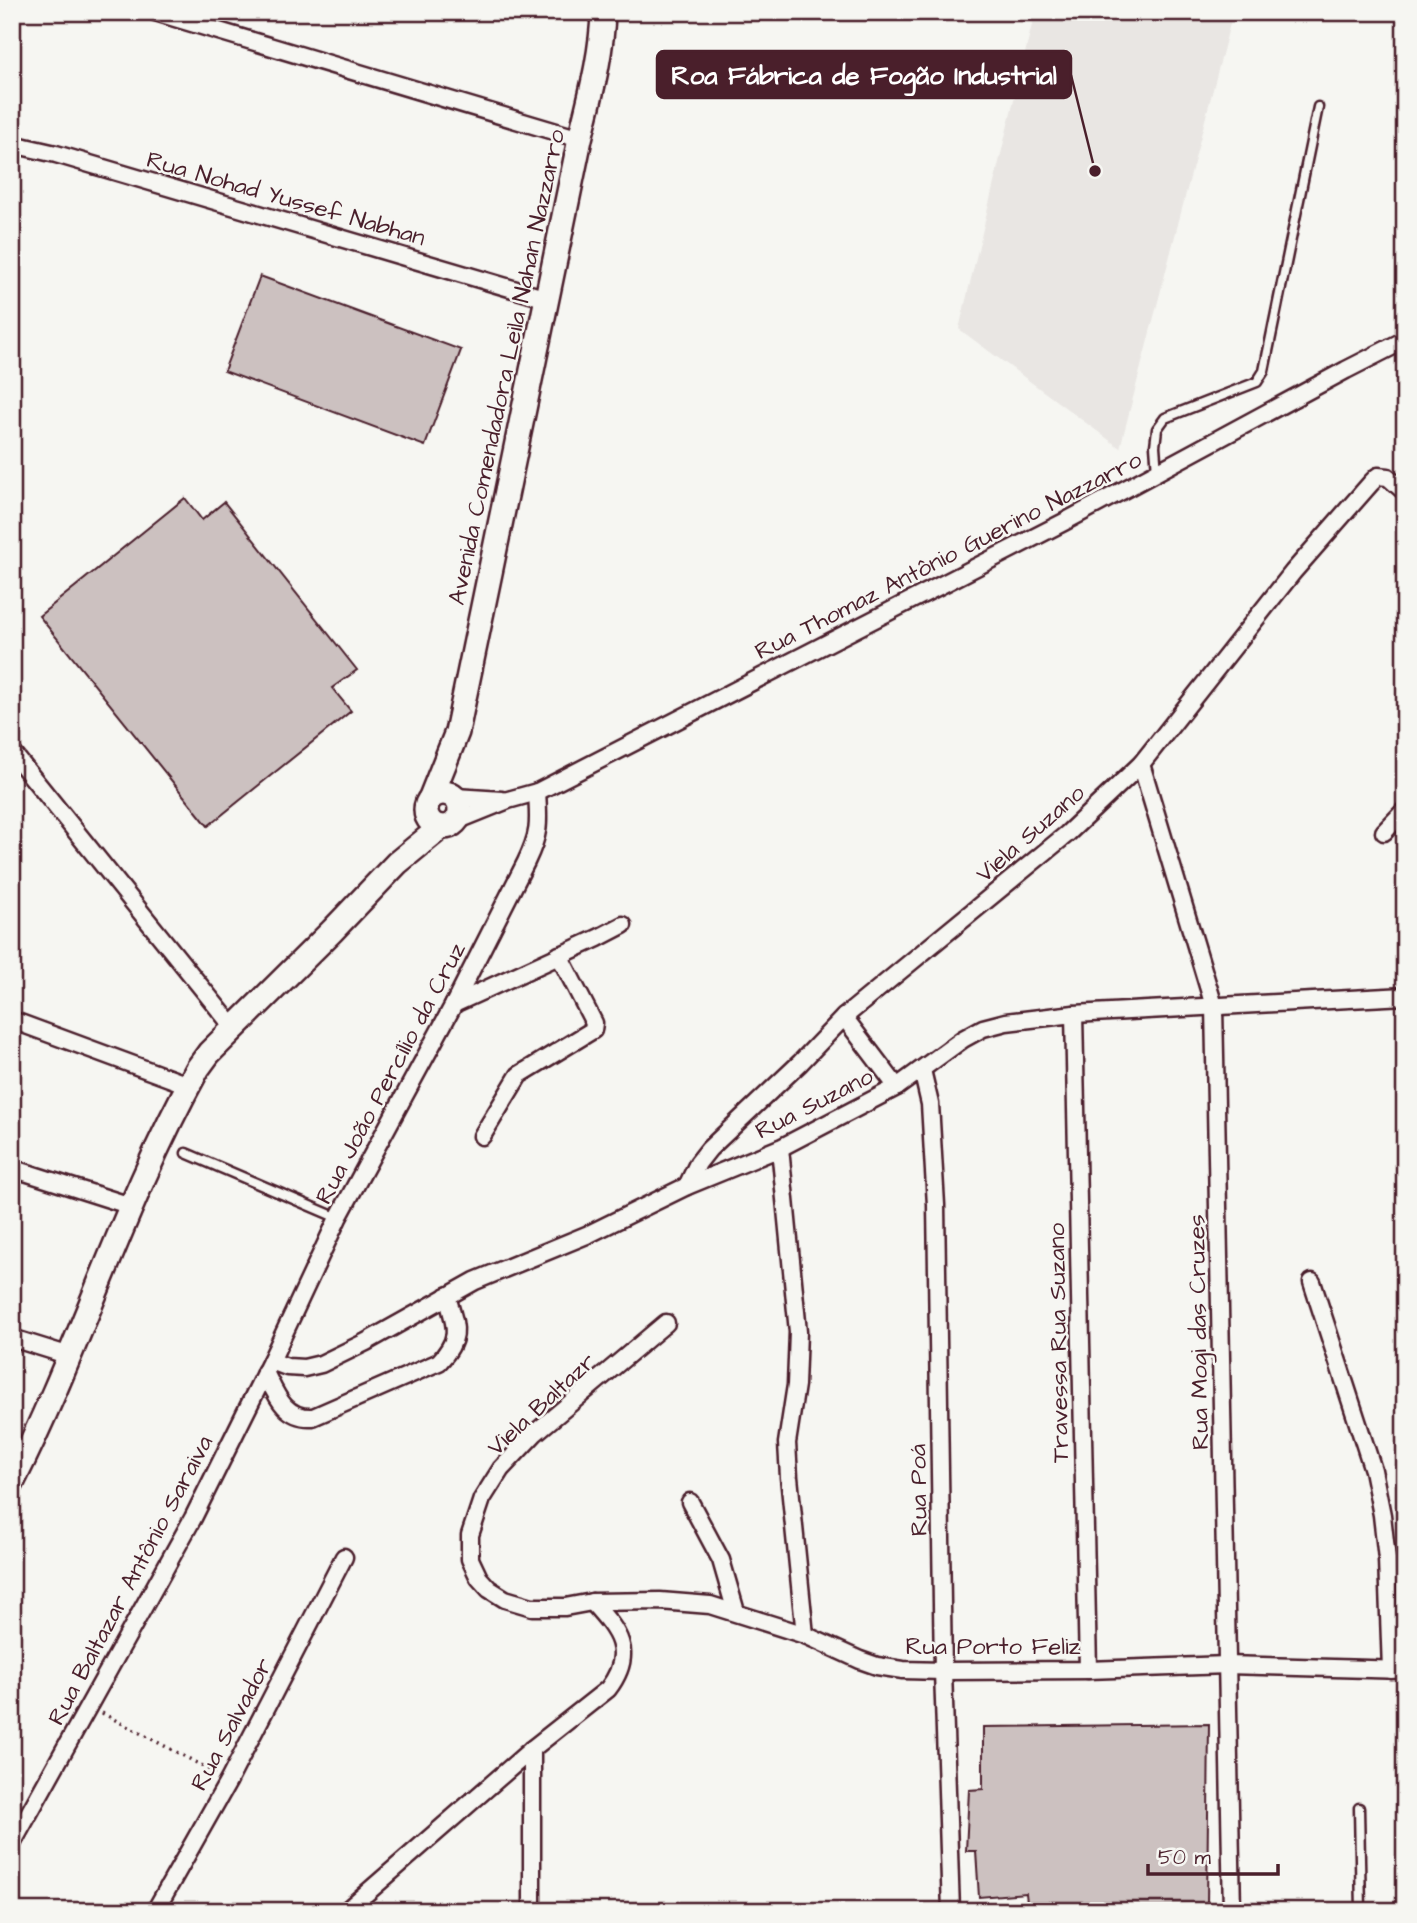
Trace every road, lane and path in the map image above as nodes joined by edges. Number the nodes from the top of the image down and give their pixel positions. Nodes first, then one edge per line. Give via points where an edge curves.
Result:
1 (155, 12) edge
2 (603, 12) edge
3 (1318, 107) dead end
4 (580, 138) junction
5 (12, 144) edge
6 (547, 299) junction
7 (1405, 340) edge
8 (1157, 472) junction
9 (1405, 492) edge
10 (12, 752) edge
11 (1141, 764) junction
12 (537, 792) junction
13 (441, 800) junction
14 (508, 800) junction
15 (1405, 810) edge
16 (449, 824) junction
17 (1384, 832) dead end
18 (397, 863) junction
19 (623, 925) dead end
20 (559, 956) junction
21 (1405, 996) edge
22 (454, 1004) junction
23 (1214, 1006) junction
24 (1074, 1014) junction
25 (844, 1017) junction
26 (12, 1020) edge
27 (234, 1028) junction
28 (922, 1070) junction
29 (188, 1085) junction
30 (897, 1087) junction
31 (482, 1136) dead end
32 (780, 1148) junction
33 (187, 1153) dead end
34 (12, 1168) edge
35 (687, 1186) junction
36 (131, 1206) junction
37 (338, 1218) junction
38 (1312, 1282) dead end
39 (447, 1296) junction
40 (666, 1323) dead end
41 (12, 1338) edge
42 (70, 1356) junction
43 (268, 1366) junction
44 (12, 1483) edge
45 (690, 1502) dead end
46 (344, 1557) dead end
47 (592, 1602) junction
48 (736, 1612) junction
49 (805, 1635) junction
50 (1227, 1665) junction
51 (1088, 1670) junction
52 (1398, 1670) edge
53 (943, 1671) junction
54 (88, 1705) junction
55 (532, 1749) junction
56 (229, 1780) junction
57 (1359, 1808) dead end
58 (12, 1844) edge
59 (369, 1892) junction
60 (155, 1911) edge
61 (346, 1911) edge
62 (369, 1911) edge
63 (532, 1911) edge
64 (951, 1911) edge
65 (1232, 1911) edge
66 (1361, 1911) edge

1 - 4 street
2 - 4 main road, Avenida Comendadora Leila Nahan Nazzarro via 597,69
3 - 8 lane via 1264,370 1257,382 1165,418 1157,429
4 - 6 main road, Avenida Comendadora Leila Nahan Nazzarro
5 - 6 street, Rua Nohad Yussef Nabhan
6 - 13 main road, Avenida Comendadora Leila Nahan Nazzarro
7 - 8 street, Rua Thomaz Antônio Guerino Nazzarro
8 - 12 street, Rua Thomaz Antônio Guerino Nazzarro
9 - 11 street, Viela Suzano via 1388,477 1378,476 1371,483 1293,572
10 - 27 street
11 - 23 street, Rua Mogi das Cruzes
11 - 25 street, Viela Suzano via 1067,834
12 - 14 street, Rua Thomaz Antônio Guerino Nazzarro
12 - 22 street, Rua João Percílio da Cruz via 536,842
13 - 14 street, Rua Thomaz Antônio Guerino Nazzarro
13 - 16 main road via 458,801 460,812
13 - 16 main road via 426,814 432,823
13 - 18 main road, Avenida Comendadora Leila Nahan Nazzarro via 406,843
14 - 16 street, Rua Thomaz Antônio Guerino Nazzarro
15 - 17 street
16 - 18 main road, Avenida Comendadora Leila Nahan Nazzarro
18 - 27 main road, Avenida Comendadora Leila Nahan Nazzarro
19 - 20 street
20 - 22 street
20 - 31 street via 594,1023 593,1030 519,1075
21 - 23 street, Rua Suzano
22 - 37 street, Rua João Percílio da Cruz
23 - 24 street, Rua Suzano
23 - 50 street, Rua Mogi das Cruzes
24 - 28 street, Rua Suzano via 983,1028
24 - 51 street, Travessa Rua Suzano
25 - 30 street
25 - 35 street, Viela Suzano via 709,1149
26 - 29 street
27 - 29 main road, Avenida Comendadora Leila Nahan Nazzarro via 209,1053
28 - 30 street, Rua Suzano
28 - 53 street, Rua Poá via 930,1104 936,1205
29 - 36 main road, Avenida Comendadora Leila Nahan Nazzarro
30 - 32 street, Rua Suzano
32 - 35 street, Rua Suzano
32 - 49 street via 798,1332 787,1443
33 - 37 lane
34 - 36 street
35 - 39 street, Rua Suzano
36 - 42 main road, Avenida Comendadora Leila Nahan Nazzarro
37 - 43 street, Rua João Percílio da Cruz
38 - 52 street via 1373,1470
39 - 43 street, Rua Suzano via 321,1364
39 - 43 street via 456,1330 439,1362 313,1417 305,1418 280,1403
40 - 47 street, Viela Baltazr via 535,1433 501,1469 482,1499 470,1535 470,1559 479,1578 505,1599 532,1607
41 - 42 street
42 - 44 main road, Avenida Comendadora Leila Nahan Nazzarro
43 - 54 street, Rua Baltazar Antônio Saraiva via 193,1518
45 - 48 street via 720,1560
46 - 56 street, Rua Salvador
47 - 48 street, Rua Porto Feliz via 660,1601
47 - 55 street via 619,1635 622,1665 608,1689
48 - 49 street, Rua Porto Feliz
49 - 53 street, Rua Porto Feliz via 877,1666
50 - 51 street, Rua Porto Feliz
50 - 52 street, Rua Porto Feliz
50 - 65 street, Rua Mogi das Cruzes
51 - 53 street, Rua Porto Feliz
53 - 64 street, Rua Poá
54 - 56 path
54 - 58 street, Rua Baltazar Antônio Saraiva
55 - 59 street
55 - 63 street
56 - 60 street, Rua Salvador
57 - 66 lane
59 - 61 street
59 - 62 street

